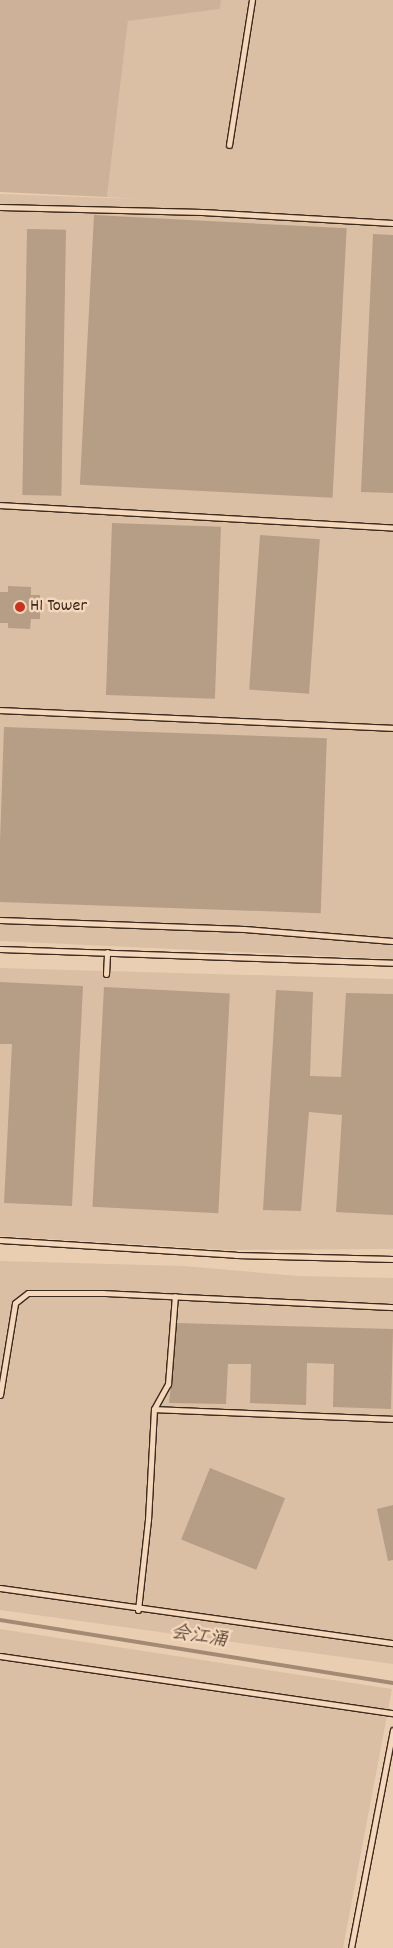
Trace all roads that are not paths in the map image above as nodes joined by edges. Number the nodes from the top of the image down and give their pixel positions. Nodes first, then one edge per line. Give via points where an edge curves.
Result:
1 (252, 0) edge
2 (229, 145) dead end
3 (0, 207) edge
4 (393, 223) edge
5 (0, 505) edge
6 (393, 528) edge
7 (0, 710) edge
8 (393, 728) edge
9 (0, 920) edge
10 (393, 941) edge
11 (0, 949) edge
12 (107, 952) junction
13 (393, 963) edge
14 (106, 974) dead end
15 (0, 1240) edge
16 (393, 1259) edge
17 (175, 1296) junction
18 (393, 1307) edge
19 (0, 1394) edge
20 (154, 1409) junction
21 (393, 1418) edge
22 (0, 1588) edge
23 (138, 1610) junction
24 (393, 1643) edge
25 (0, 1656) edge
26 (393, 1713) edge
27 (393, 1730) edge
28 (351, 1948) edge

1 - 2 lane
3 - 4 lane via 202,212
5 - 6 lane
7 - 8 lane
9 - 10 lane via 244,929
11 - 12 lane
12 - 13 lane
12 - 14 lane
15 - 16 lane via 236,1255
17 - 18 lane
17 - 19 lane via 28,1293 15,1303
17 - 20 lane via 168,1384
20 - 21 lane
20 - 23 lane via 148,1520
22 - 23 lane
23 - 24 lane
25 - 26 lane
27 - 28 lane

